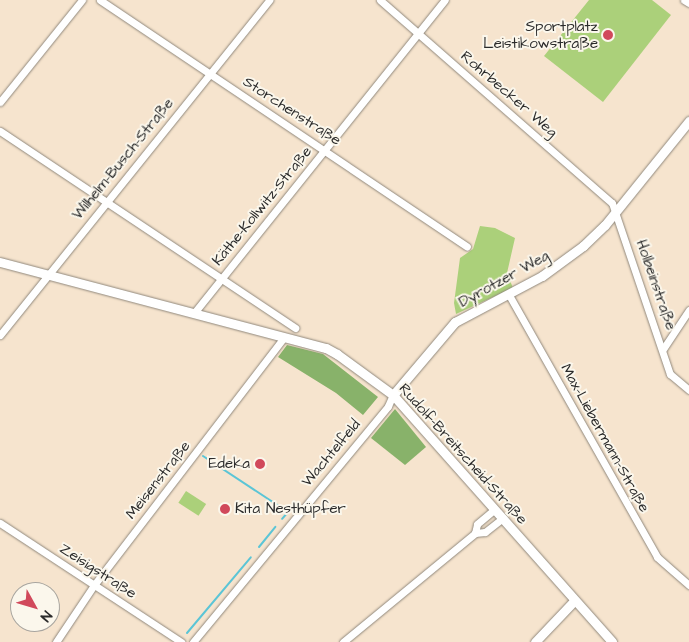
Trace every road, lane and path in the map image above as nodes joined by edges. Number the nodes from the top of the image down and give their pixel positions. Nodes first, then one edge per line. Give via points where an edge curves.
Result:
1 (82, 0) edge
2 (100, 0) edge
3 (269, 0) edge
4 (380, 0) edge
5 (445, 0) edge
6 (684, 0) edge
7 (689, 4) edge
8 (419, 33) junction
9 (210, 73) junction
10 (0, 102) edge
11 (689, 121) edge
12 (0, 131) edge
13 (325, 149) junction
14 (108, 200) junction
15 (617, 211) junction
16 (467, 246) dead end
17 (0, 262) edge
18 (48, 276) junction
19 (222, 278) junction
20 (509, 294) junction
21 (689, 310) edge
22 (194, 313) junction
23 (295, 328) dead end
24 (0, 335) edge
25 (284, 337) junction
26 (663, 349) junction
27 (689, 390) edge
28 (393, 395) junction
29 (495, 509) junction
30 (503, 518) junction
31 (0, 523) edge
32 (475, 533) junction
33 (94, 585) junction
34 (689, 586) edge
35 (574, 601) junction
36 (56, 642) edge
37 (181, 642) edge
38 (193, 642) edge
39 (343, 642) edge
40 (535, 642) edge
41 (612, 642) edge

1 - 10 street
2 - 9 street, Storchenstraße
3 - 9 street, Wilhelm-Busch-Straße
4 - 8 street, Rohrbecker Weg
5 - 8 street, Käthe-Kollwitz-Straße
6 - 7 street
8 - 13 street, Käthe-Kollwitz-Straße
8 - 15 street, Rohrbecker Weg via 612,203
9 - 13 street, Storchenstraße
9 - 14 street, Wilhelm-Busch-Straße
11 - 15 street, Dyrotzer Weg
12 - 14 street
13 - 16 street, Storchenstraße
13 - 19 street, Käthe-Kollwitz-Straße
14 - 18 street, Wilhelm-Busch-Straße
14 - 19 street
15 - 20 street, Dyrotzer Weg via 563,262
15 - 26 street, Holbeinstraße
17 - 18 street, Rudolf-Breitscheid-Straße
18 - 22 street, Rudolf-Breitscheid-Straße
18 - 24 street, Wilhelm-Busch-Straße
19 - 22 street, Käthe-Kollwitz-Straße
19 - 23 street
20 - 28 street, Dyrotzer Weg via 470,311 455,322
20 - 34 street, Max-Liebermann-Straße via 657,557
21 - 26 street
22 - 25 street, Rudolf-Breitscheid-Straße
25 - 28 street, Rudolf-Breitscheid-Straße via 326,348
25 - 33 street, Meisenstraße
26 - 27 street, Holbeinstraße via 670,374
28 - 29 street, Rudolf-Breitscheid-Straße
28 - 38 street, Wachtelfeld via 388,406
29 - 30 street, Rudolf-Breitscheid-Straße
29 - 32 street via 477,524
30 - 32 street via 485,532
30 - 35 street, Rudolf-Breitscheid-Straße
31 - 33 street, Zeisigstraße
32 - 39 street
33 - 36 street, Meisenstraße
33 - 37 street, Zeisigstraße
35 - 40 street
35 - 41 street, Rudolf-Breitscheid-Straße

